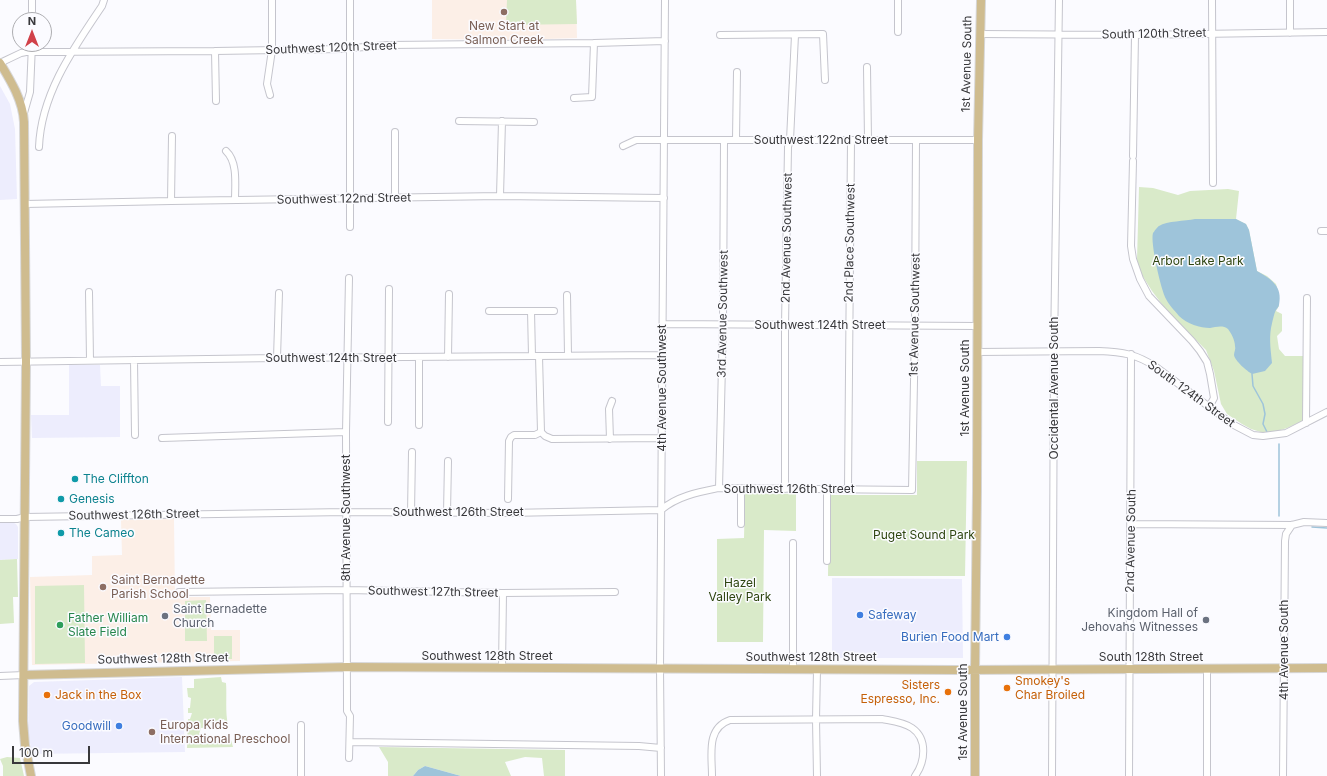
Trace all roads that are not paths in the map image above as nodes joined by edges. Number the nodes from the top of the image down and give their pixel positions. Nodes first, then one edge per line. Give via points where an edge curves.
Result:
1 (32, 0) edge
2 (104, 0) edge
3 (272, 0) edge
4 (350, 0) edge
5 (665, 0) edge
6 (898, 0) edge
7 (981, 0) edge
8 (1059, 0) edge
9 (1212, 0) edge
10 (1290, 0) edge
11 (32, 12) edge
12 (898, 32) dead end
13 (1327, 32) edge
14 (1212, 33) junction
15 (1290, 33) junction
16 (980, 34) junction
17 (1058, 34) junction
18 (1136, 34) junction
19 (720, 35) dead end
20 (795, 35) junction
21 (665, 41) junction
22 (594, 43) junction
23 (350, 48) junction
24 (272, 50) junction
25 (215, 51) junction
26 (26, 52) edge
27 (32, 52) edge
28 (52, 52) edge
29 (72, 52) junction
30 (0, 63) edge
31 (867, 67) dead end
32 (737, 72) dead end
33 (825, 80) dead end
34 (270, 95) dead end
35 (574, 98) dead end
36 (216, 101) dead end
37 (24, 112) junction
38 (458, 121) dead end
39 (502, 121) junction
40 (534, 122) dead end
41 (395, 132) dead end
42 (172, 136) dead end
43 (736, 139) junction
44 (664, 140) junction
45 (724, 140) junction
46 (790, 140) junction
47 (852, 140) junction
48 (868, 140) junction
49 (916, 140) junction
50 (978, 140) junction
51 (623, 146) dead end
52 (38, 147) dead end
53 (226, 151) dead end
54 (1213, 183) dead end
55 (500, 196) junction
56 (395, 198) junction
57 (664, 198) junction
58 (350, 199) junction
59 (171, 200) junction
60 (235, 200) junction
61 (25, 204) junction
62 (350, 227) dead end
63 (349, 278) dead end
64 (389, 289) dead end
65 (89, 292) dead end
66 (279, 292) dead end
67 (449, 294) dead end
68 (568, 296) dead end
69 (1307, 298) dead end
70 (488, 311) dead end
71 (531, 311) junction
72 (554, 311) dead end
73 (663, 324) junction
74 (723, 324) junction
75 (785, 325) junction
76 (850, 325) junction
77 (915, 326) junction
78 (978, 326) junction
79 (1054, 351) junction
80 (977, 352) junction
81 (1131, 354) junction
82 (568, 355) junction
83 (662, 355) junction
84 (532, 356) junction
85 (539, 356) junction
86 (419, 357) junction
87 (448, 357) junction
88 (277, 358) junction
89 (348, 358) junction
90 (388, 358) junction
91 (90, 360) junction
92 (134, 360) junction
93 (0, 362) edge
94 (26, 362) junction
95 (612, 401) dead end
96 (1209, 407) junction
97 (1327, 412) edge
98 (388, 422) dead end
99 (1306, 423) junction
100 (418, 425) dead end
101 (346, 432) junction
102 (541, 432) junction
103 (135, 435) dead end
104 (162, 438) dead end
105 (662, 438) junction
106 (610, 439) junction
107 (412, 452) dead end
108 (448, 461) dead end
109 (719, 488) junction
110 (741, 489) junction
111 (785, 489) junction
112 (827, 489) junction
113 (848, 489) junction
114 (912, 490) joint
115 (508, 499) dead end
116 (661, 510) junction
117 (346, 512) junction
118 (411, 513) junction
119 (447, 513) junction
120 (25, 517) junction
121 (0, 519) edge
122 (1327, 523) edge
123 (742, 524) dead end
124 (1131, 524) junction
125 (1292, 525) junction
126 (793, 543) dead end
127 (827, 561) dead end
128 (346, 590) junction
129 (179, 592) dead end
130 (615, 592) dead end
131 (503, 593) junction
132 (347, 667) junction
133 (502, 668) junction
134 (660, 668) junction
135 (1284, 668) junction
136 (1327, 668) edge
137 (794, 669) junction
138 (1052, 669) junction
139 (1129, 669) junction
140 (1207, 669) junction
141 (817, 670) junction
142 (975, 670) junction
143 (24, 675) junction
144 (0, 676) edge
145 (816, 719) junction
146 (300, 725) dead end
147 (350, 742) junction
148 (661, 748) junction
149 (350, 758) dead end
150 (31, 776) edge
151 (302, 776) edge
152 (661, 776) edge
153 (712, 776) edge
154 (817, 776) edge
155 (915, 776) edge
156 (975, 776) edge
157 (1052, 776) edge
158 (1129, 776) edge
159 (1207, 776) edge
160 (1283, 776) edge

1 - 11 street
2 - 29 street
3 - 24 street
4 - 23 street
5 - 21 street, 4th Avenue Southwest
6 - 12 street
7 - 16 main road, 1st Avenue South
8 - 17 street, Occidental Avenue South
9 - 14 street
10 - 15 street
13 - 15 street, South 120th Street
14 - 15 street, South 120th Street
14 - 18 street, South 120th Street
14 - 54 street
16 - 17 street, South 120th Street
16 - 50 main road, 1st Avenue South
17 - 18 street, South 120th Street
17 - 79 street, Occidental Avenue South
18 - 96 street via 1132,259 1149,296 1192,341 1207,362 1214,398
19 - 20 street
20 - 33 street via 823,34
20 - 46 street, 2nd Avenue Southwest
21 - 22 street, Southwest 120th Street
21 - 44 street, 4th Avenue Southwest
22 - 23 street, Southwest 120th Street via 388,45
22 - 35 street via 592,97
23 - 24 street, Southwest 120th Street
23 - 58 street
24 - 25 street, Southwest 120th Street
24 - 34 street via 267,84
25 - 29 street, Southwest 120th Street
25 - 36 street
26 - 30 street, Southwest 120th Street
27 - 37 street via 30,92
28 - 29 street, Southwest 120th Street
29 - 52 street via 50,98 42,122
30 - 37 main road via 14,87
31 - 48 street
32 - 43 street
37 - 61 main road
38 - 39 street
39 - 40 street
39 - 55 street
41 - 56 street
42 - 59 street
43 - 45 street, Southwest 122nd Street
43 - 46 street, Southwest 122nd Street
44 - 45 street, Southwest 122nd Street
44 - 51 street, Southwest 122nd Street via 636,140
44 - 57 street, 4th Avenue Southwest
45 - 74 street, 3rd Avenue Southwest
46 - 47 street, Southwest 122nd Street
46 - 75 street, 2nd Avenue Southwest
47 - 48 street, Southwest 122nd Street
47 - 76 street, 2nd Place Southwest
48 - 49 street, Southwest 122nd Street
49 - 50 street, Southwest 122nd Street
49 - 77 street, 1st Avenue Southwest
50 - 78 main road, 1st Avenue South
53 - 60 street via 233,163
55 - 56 street, Southwest 122nd Street
55 - 57 street, Southwest 122nd Street
56 - 58 street, Southwest 122nd Street
57 - 73 street, 4th Avenue Southwest
58 - 60 street, Southwest 122nd Street
58 - 62 street
59 - 60 street, Southwest 122nd Street
59 - 61 street, Southwest 122nd Street
61 - 94 main road
63 - 89 street, 8th Avenue Southwest
64 - 90 street
65 - 91 street
66 - 88 street
67 - 87 street
68 - 82 street
69 - 99 street
70 - 71 street
71 - 72 street
71 - 84 street
73 - 74 street, Southwest 124th Street
73 - 83 street, 4th Avenue Southwest
74 - 75 street, Southwest 124th Street
74 - 109 street, 3rd Avenue Southwest
75 - 76 street, Southwest 124th Street
75 - 111 street, 2nd Avenue Southwest
76 - 77 street, Southwest 124th Street
76 - 113 street, 2nd Place Southwest
77 - 78 street, Southwest 124th Street
77 - 114 street, 1st Avenue Southwest
78 - 80 main road, 1st Avenue South
79 - 80 street, South 124th Street
79 - 81 street, South 124th Street
79 - 138 street, Occidental Avenue South
80 - 142 main road, 1st Avenue South
81 - 96 street, South 124th Street via 1156,367
81 - 124 street, 2nd Avenue South
82 - 83 street, Southwest 124th Street
82 - 85 street, Southwest 124th Street
83 - 105 street, 4th Avenue Southwest
84 - 85 street, Southwest 124th Street
84 - 87 street, Southwest 124th Street
85 - 102 street
86 - 87 street, Southwest 124th Street
86 - 90 street, Southwest 124th Street
86 - 100 street
88 - 89 street, Southwest 124th Street
88 - 92 street, Southwest 124th Street
89 - 90 street, Southwest 124th Street
89 - 101 street, 8th Avenue Southwest
90 - 98 street
91 - 92 street, Southwest 124th Street
91 - 94 street, Southwest 124th Street
92 - 103 street
93 - 94 street, Southwest 124th Street
94 - 120 main road
95 - 106 street via 609,410
96 - 99 street, South 124th Street via 1243,430 1263,436 1286,433
97 - 99 street, South 124th Street
101 - 104 street
101 - 117 street, 8th Avenue Southwest
102 - 106 street via 552,438
102 - 115 street, Southwest 126th Street via 534,435 514,435 509,441
105 - 106 street
105 - 116 street, 4th Avenue Southwest
107 - 118 street
108 - 119 street
109 - 110 street, Southwest 126th Street
109 - 116 street, Southwest 126th Street via 678,499
110 - 111 street, Southwest 126th Street
110 - 123 street
111 - 112 street, Southwest 126th Street
112 - 113 street, Southwest 126th Street
112 - 127 street
113 - 114 street, Southwest 126th Street
116 - 119 street, Southwest 126th Street
116 - 134 street, 4th Avenue Southwest
117 - 118 street, Southwest 126th Street
117 - 120 street, Southwest 126th Street
117 - 128 street, 8th Avenue Southwest
118 - 119 street, Southwest 126th Street
120 - 121 street, Southwest 126th Street
120 - 143 main road
122 - 125 street via 1304,522
124 - 125 street
124 - 139 street, 2nd Avenue South
125 - 135 street, 4th Avenue South via 1285,541
126 - 137 street
128 - 129 street, Southwest 127th Street
128 - 131 street, Southwest 127th Street
128 - 132 street, 8th Avenue Southwest
130 - 131 street, Southwest 127th Street
131 - 133 street
132 - 133 main road, Southwest 128th Street
132 - 143 main road, Southwest 128th Street
132 - 147 street, 8th Avenue Southwest
133 - 134 main road, Southwest 128th Street
134 - 137 main road, Southwest 128th Street
134 - 148 street, 4th Avenue Southwest
135 - 136 main road, South 128th Street
135 - 140 main road, South 128th Street
135 - 160 street, 4th Avenue South
137 - 141 main road, Southwest 128th Street
138 - 139 main road, South 128th Street
138 - 142 main road, South 128th Street
138 - 157 street, Occidental Avenue South
139 - 140 main road, South 128th Street
139 - 158 street, 2nd Avenue South
140 - 159 street
141 - 142 main road, Southwest 128th Street
141 - 145 street
142 - 156 main road, 1st Avenue South
143 - 144 street, Southwest 128th Street
143 - 150 main road via 24,736
145 - 153 street via 724,721 717,727 712,738
145 - 154 street
145 - 155 street via 882,719 912,728 922,741 924,753 920,770
146 - 151 street
147 - 148 street
147 - 149 street, 8th Avenue Southwest
148 - 152 street, 4th Avenue Southwest

